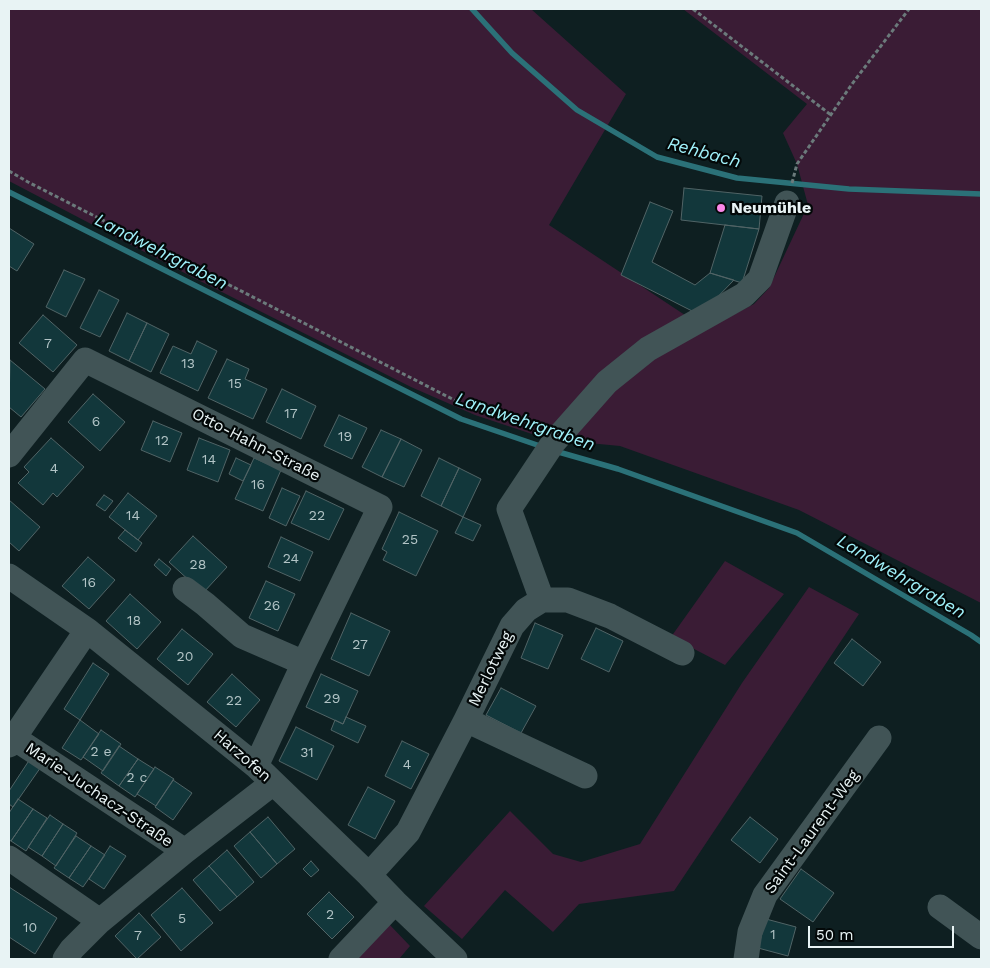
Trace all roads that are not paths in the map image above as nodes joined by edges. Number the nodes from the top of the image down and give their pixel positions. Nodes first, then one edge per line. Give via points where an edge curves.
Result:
1 (787, 202) dead end
2 (9, 455) edge
3 (9, 576) edge
4 (185, 589) dead end
5 (542, 600) junction
6 (87, 630) junction
7 (682, 653) dead end
8 (304, 663) junction
9 (466, 720) junction
10 (880, 738) dead end
11 (11, 741) edge
12 (265, 775) junction
13 (585, 776) dead end
14 (185, 851) junction
15 (9, 858) edge
16 (368, 875) junction
17 (394, 902) junction
18 (940, 907) dead end
19 (100, 921) junction
20 (981, 937) edge
21 (65, 959) edge
22 (341, 959) edge
23 (455, 959) edge
24 (746, 959) edge

1 - 5 street via 760,279 744,294 648,349 607,382 553,443 510,509
2 - 8 street, Otto-Hahn-Straße via 85,360 380,507
3 - 6 street, Harzofen
4 - 8 street via 242,636
5 - 7 street via 568,600 610,616
5 - 9 street, Merlotweg via 526,610 512,626
6 - 11 street
6 - 12 street, Harzofen
8 - 12 street, Otto-Hahn-Straße
9 - 13 street
9 - 16 street, Merlotweg via 408,832
10 - 24 street, Saint-Laurent-Weg via 765,895 750,932
11 - 14 street, Marie-Juchacz-Straße
12 - 14 street, Marie-Juchacz-Straße
12 - 16 street, Harzofen
14 - 19 street, Marie-Juchacz-Straße
15 - 19 street
16 - 17 street, Harzofen
17 - 22 street
17 - 23 street, Harzofen
18 - 20 street
19 - 21 street, Marie-Juchacz-Straße

